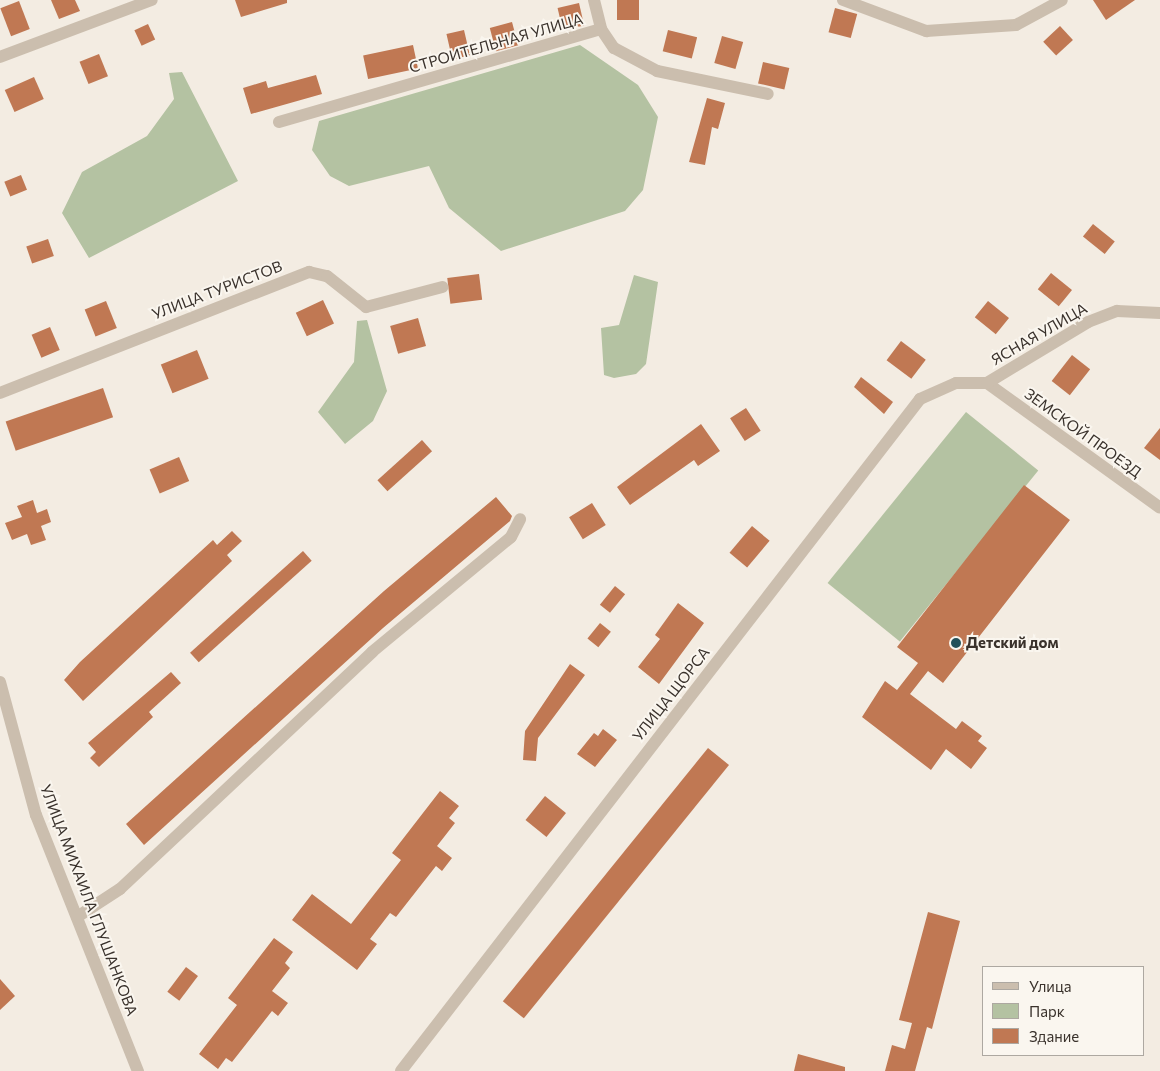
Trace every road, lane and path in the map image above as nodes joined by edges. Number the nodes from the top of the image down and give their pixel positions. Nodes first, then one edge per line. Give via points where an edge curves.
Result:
1 (152, 0) edge
2 (594, 0) edge
3 (843, 0) edge
4 (1062, 0) edge
5 (600, 29) junction
6 (0, 57) edge
7 (768, 94) dead end
8 (279, 122) dead end
9 (442, 287) dead end
10 (1160, 313) edge
11 (990, 382) junction
12 (0, 393) edge
13 (1160, 508) edge
14 (520, 519) dead end
15 (0, 682) edge
16 (76, 917) junction
17 (138, 1071) edge
18 (401, 1071) edge

1 - 6 street
2 - 5 street
3 - 4 street via 926,31 1016,25
5 - 7 street, СТРОИТЕЛЬНАЯ УЛИЦА via 614,48 656,71
5 - 8 street, СТРОИТЕЛЬНАЯ УЛИЦА
9 - 12 street, УЛИЦА ТУРИСТОВ via 366,306 327,276 309,272
10 - 11 street, ЯСНАЯ УЛИЦА via 1118,311 1088,322
11 - 13 street, ЗЕМСКОЙ ПРОЕЗД
11 - 18 street, УЛИЦА ЩОРСА via 956,383 920,399
14 - 16 street via 511,537 372,652 120,889
15 - 16 street, УЛИЦА МИХАИЛА ГЛУШАНКОВА via 36,815
16 - 17 street, УЛИЦА МИХАИЛА ГЛУШАНКОВА

